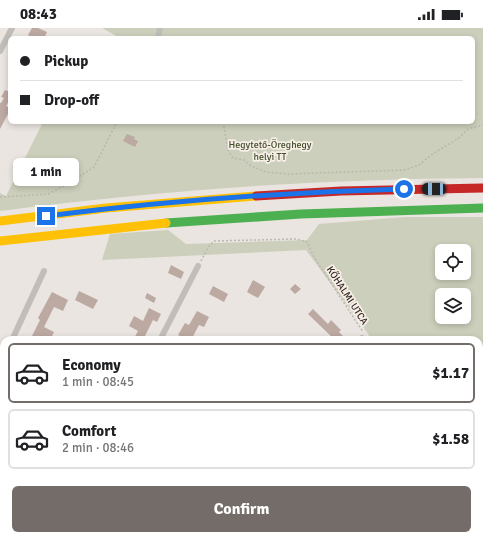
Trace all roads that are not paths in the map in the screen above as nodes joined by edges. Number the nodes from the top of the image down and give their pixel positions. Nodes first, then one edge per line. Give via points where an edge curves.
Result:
1 (12, 28) edge
2 (0, 51) edge
3 (483, 188) edge
4 (483, 208) edge
5 (0, 221) edge
6 (0, 241) edge
7 (198, 266) road end
8 (44, 271) dead end
9 (14, 336) edge
10 (162, 336) edge

1 - 2 street
3 - 5 highway via 349,191 246,197 106,208
4 - 6 highway via 213,219 105,228
7 - 10 street
8 - 9 street

